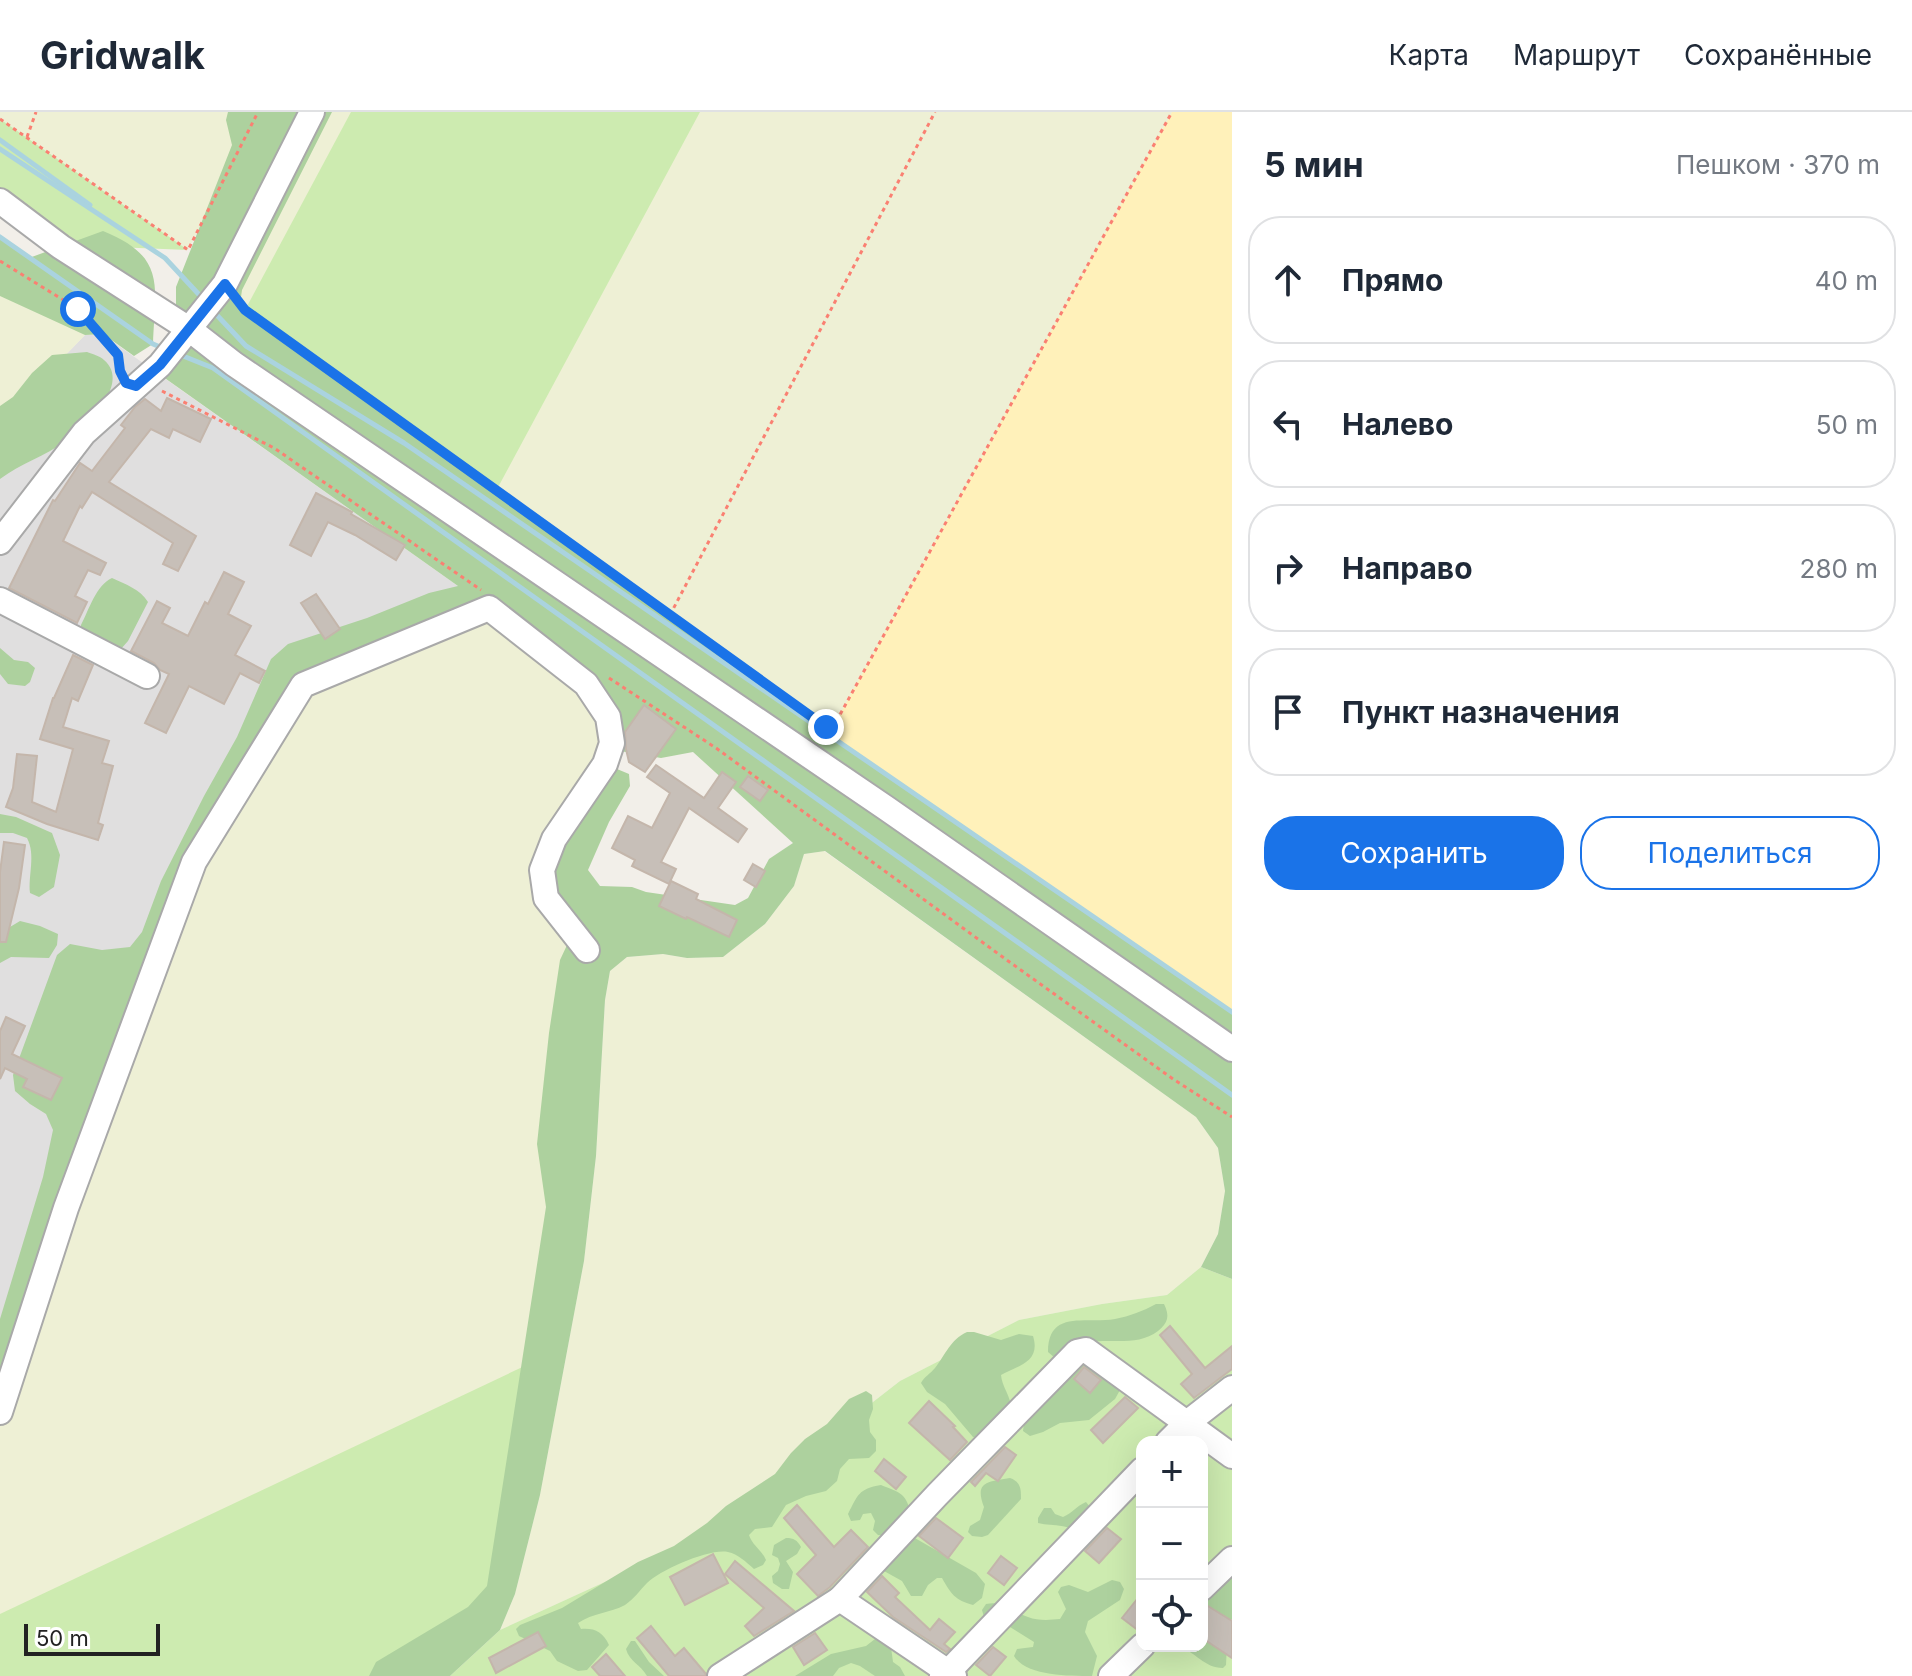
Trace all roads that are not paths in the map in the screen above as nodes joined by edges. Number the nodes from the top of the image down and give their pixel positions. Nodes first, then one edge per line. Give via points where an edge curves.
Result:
1 (312, 112) edge
2 (0, 201) edge
3 (202, 313) junction
4 (0, 542) edge
5 (0, 600) edge
6 (147, 676) dead end
7 (587, 950) dead end
8 (1232, 1049) edge
9 (1232, 1388) edge
10 (0, 1412) edge
11 (1187, 1423) junction
12 (1174, 1436) edge
13 (1232, 1456) edge
14 (1136, 1476) edge
15 (1232, 1559) edge
16 (1208, 1582) edge
17 (840, 1599) junction
18 (1136, 1652) edge
19 (948, 1675) edge
20 (720, 1676) edge
21 (1111, 1676) edge

1 - 3 street
2 - 3 street via 61,247
3 - 4 street via 160,365 128,380
3 - 8 street via 247,373
5 - 6 street
7 - 10 street via 546,898 542,870 554,839 605,764 612,743 608,717 586,684 489,608 303,685 194,862 66,1208
9 - 11 street
11 - 12 street
11 - 13 street
11 - 17 street via 1086,1350 1077,1352
14 - 19 street
15 - 16 street
17 - 19 street
17 - 20 street
18 - 21 street

